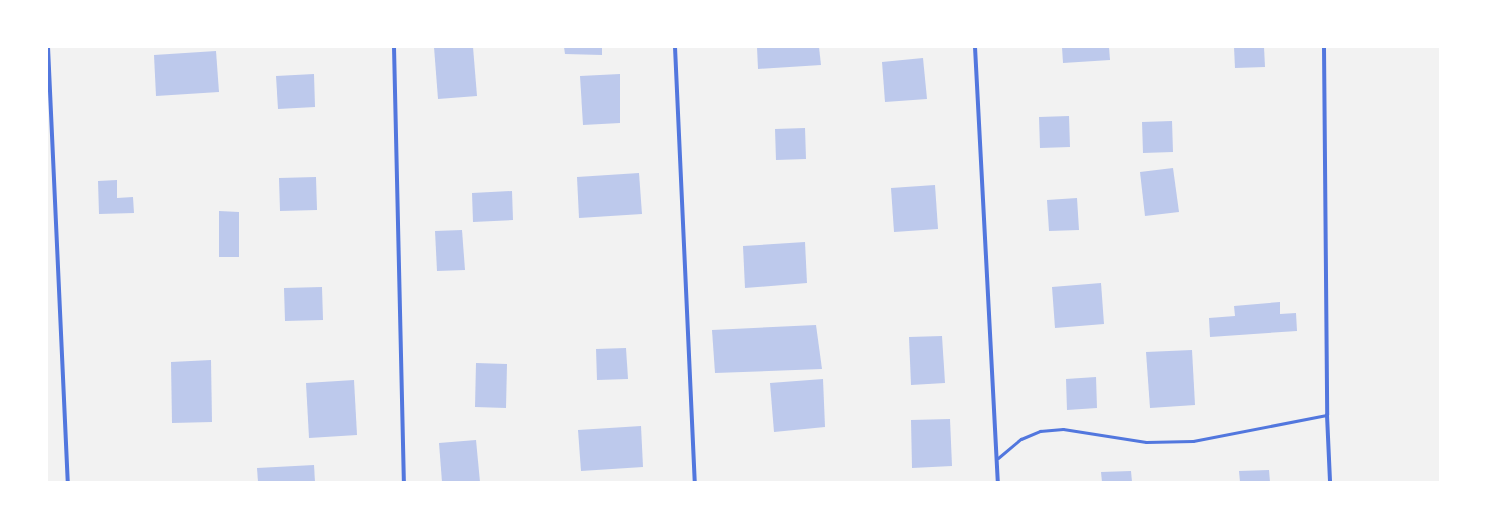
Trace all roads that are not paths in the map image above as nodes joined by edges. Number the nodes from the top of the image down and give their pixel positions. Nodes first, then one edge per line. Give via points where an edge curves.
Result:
1 (48, 47) edge
2 (394, 47) edge
3 (675, 47) edge
4 (975, 47) edge
5 (1324, 47) edge
6 (1327, 415) junction
7 (998, 458) junction
8 (68, 482) edge
9 (404, 482) edge
10 (695, 482) edge
11 (998, 482) edge
12 (1330, 482) edge

1 - 8 street
2 - 9 street
3 - 10 street
4 - 7 street
5 - 6 street
6 - 7 lane via 1193,441 1146,442 1063,430 1040,431 1021,439
6 - 12 street
7 - 11 street

